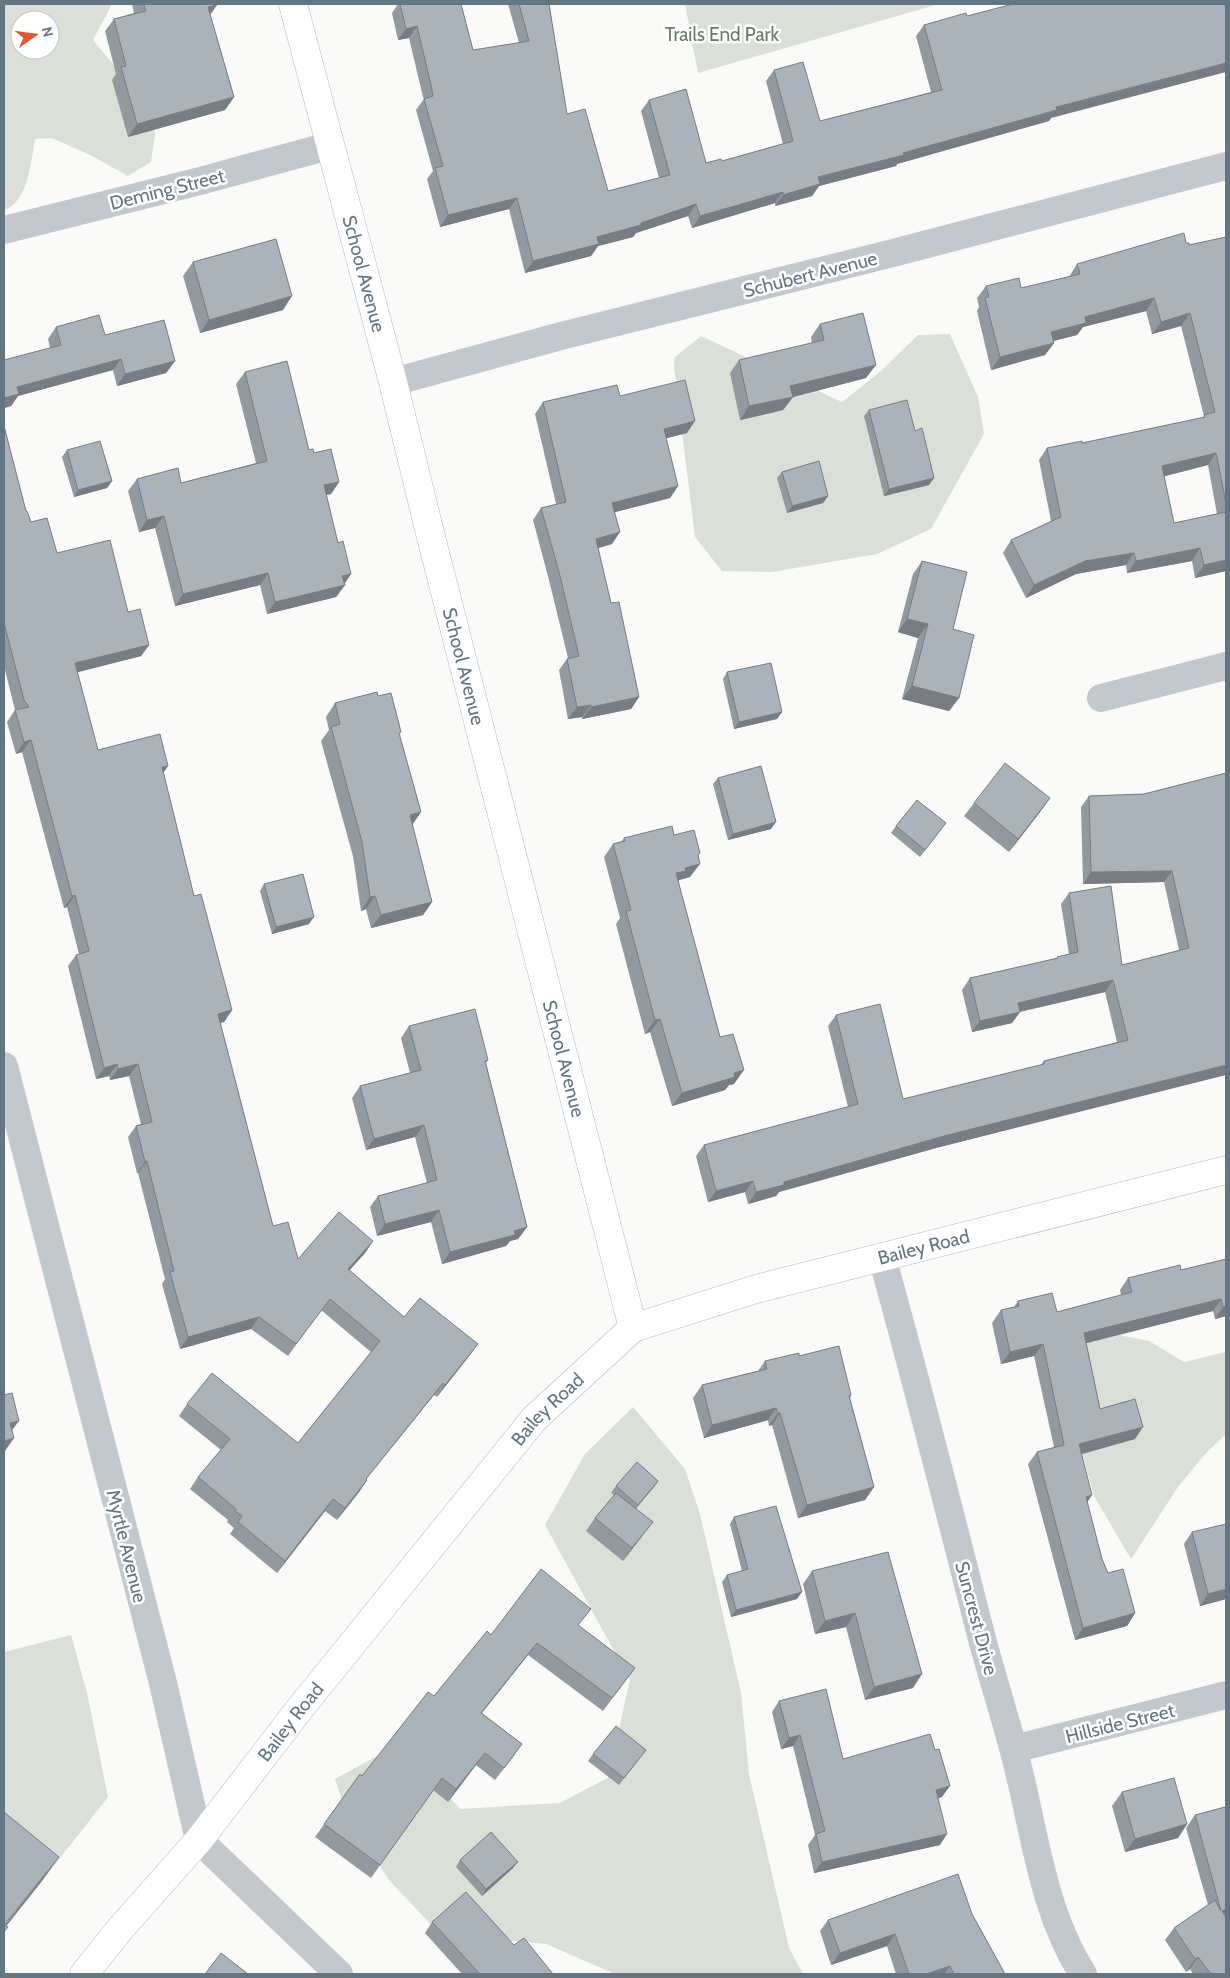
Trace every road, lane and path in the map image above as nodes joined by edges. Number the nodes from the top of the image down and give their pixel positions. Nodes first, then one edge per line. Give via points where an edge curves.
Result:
1 (293, 4) edge
2 (329, 146) junction
3 (1226, 166) edge
4 (4, 230) edge
5 (393, 382) junction
6 (1226, 666) edge
7 (1102, 698) dead end
8 (4, 1066) edge
9 (1226, 1170) edge
10 (882, 1258) junction
11 (633, 1328) junction
12 (1226, 1695) edge
13 (1014, 1749) junction
14 (198, 1840) junction
15 (84, 1974) edge
16 (339, 1974) edge
17 (1083, 1974) edge

1 - 2 street, School Avenue
2 - 4 street, Deming Street
2 - 5 street, School Avenue
3 - 5 street, Schubert Avenue
5 - 11 street, School Avenue
6 - 7 street
8 - 14 street, Myrtle Avenue via 162,1683
9 - 10 street, Bailey Road
10 - 11 street, Bailey Road via 756,1289
10 - 13 street, Suncrest Drive
11 - 14 street, Bailey Road via 534,1419
12 - 13 street, Hillside Street
13 - 17 street, Suncrest Drive via 1045,1886 1065,1940
14 - 15 street, Bailey Road
14 - 16 street

